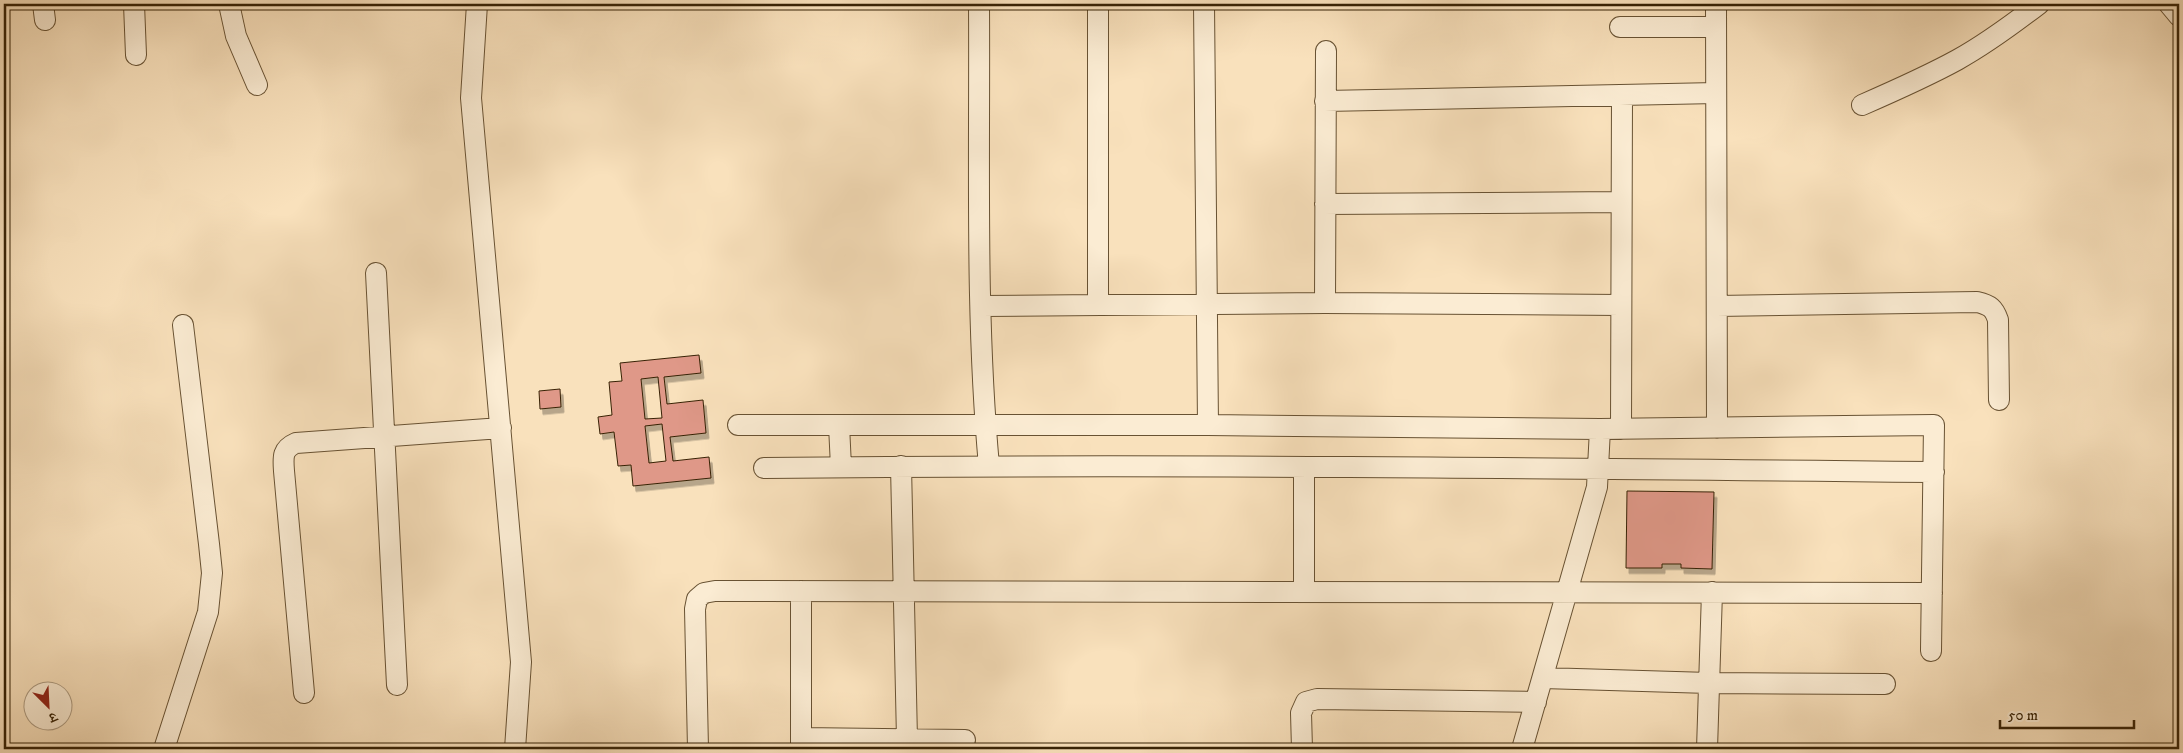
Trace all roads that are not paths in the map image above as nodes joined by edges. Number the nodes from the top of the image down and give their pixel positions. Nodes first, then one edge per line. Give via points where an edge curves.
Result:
1 (134, 4) edge
2 (229, 4) edge
3 (477, 4) edge
4 (979, 4) edge
5 (1098, 4) edge
6 (1204, 4) edge
7 (1716, 4) edge
8 (2039, 4) edge
9 (2169, 4) edge
10 (2179, 16) edge
11 (1620, 27) dead end
12 (1716, 27) junction
13 (1326, 51) dead end
14 (136, 55) dead end
15 (257, 85) dead end
16 (1716, 93) junction
17 (1622, 95) junction
18 (1325, 101) junction
19 (1862, 104) dead end
20 (1621, 202) junction
21 (1325, 204) junction
22 (376, 273) dead end
23 (1325, 303) junction
24 (1206, 304) junction
25 (1098, 305) junction
26 (1621, 305) junction
27 (981, 306) junction
28 (1717, 306) junction
29 (183, 325) dead end
30 (1999, 400) dead end
31 (738, 425) dead end
32 (839, 425) junction
33 (985, 425) junction
34 (1208, 425) junction
35 (501, 428) junction
36 (1717, 428) junction
37 (1600, 429) junction
38 (1621, 429) junction
39 (384, 435) junction
40 (901, 466) junction
41 (989, 466) junction
42 (841, 467) junction
43 (1304, 467) junction
44 (764, 468) dead end
45 (1598, 468) junction
46 (1934, 472) junction
47 (801, 591) junction
48 (904, 591) junction
49 (1304, 591) junction
50 (1567, 591) junction
51 (1712, 592) junction
52 (1932, 593) junction
53 (1931, 651) dead end
54 (1543, 678) junction
55 (1709, 682) junction
56 (1885, 684) dead end
57 (398, 685) dead end
58 (304, 693) dead end
59 (1536, 702) junction
60 (907, 739) junction
61 (965, 740) dead end
62 (801, 744) edge
63 (164, 749) edge
64 (515, 749) edge
65 (698, 749) edge
66 (1302, 749) edge
67 (1522, 749) edge
68 (1707, 749) edge

1 - 14 street
2 - 15 street via 236,36
3 - 35 street via 471,98
4 - 27 street
5 - 25 street
6 - 24 street
7 - 12 street
8 - 19 street via 1958,59 1918,81
9 - 10 street
11 - 12 street
12 - 16 street
13 - 18 street
16 - 17 street
16 - 28 street
17 - 18 street
17 - 20 street
18 - 21 street
20 - 21 street
20 - 26 street
21 - 23 street
22 - 39 street
23 - 24 street
23 - 26 street
24 - 25 street
24 - 34 street
25 - 27 street
26 - 38 street
27 - 33 street
28 - 30 street via 1978,302 1989,305 1998,320
28 - 36 street
29 - 63 street via 210,544 211,593 208,612
31 - 32 street
32 - 33 street
32 - 42 street
33 - 34 street
33 - 41 street
34 - 37 street
35 - 39 street
35 - 64 street via 522,662
36 - 38 street
36 - 46 street via 1934,426
37 - 38 street
37 - 45 street
39 - 57 street
39 - 58 street via 296,443 283,455
40 - 41 street
40 - 42 street
40 - 48 street
41 - 43 street
42 - 44 street
43 - 45 street
43 - 49 street
45 - 46 street
45 - 50 street via 1597,487
46 - 52 street
47 - 48 street
47 - 62 street
47 - 65 street via 715,591 704,593 697,599
48 - 49 street
48 - 60 street
49 - 50 street
50 - 51 street
50 - 54 street
51 - 52 street
51 - 55 street
52 - 53 street
54 - 55 street
54 - 59 street
55 - 56 street
55 - 68 street
59 - 66 street via 1317,699 1306,702 1301,713
59 - 67 street
60 - 61 street
60 - 62 street

